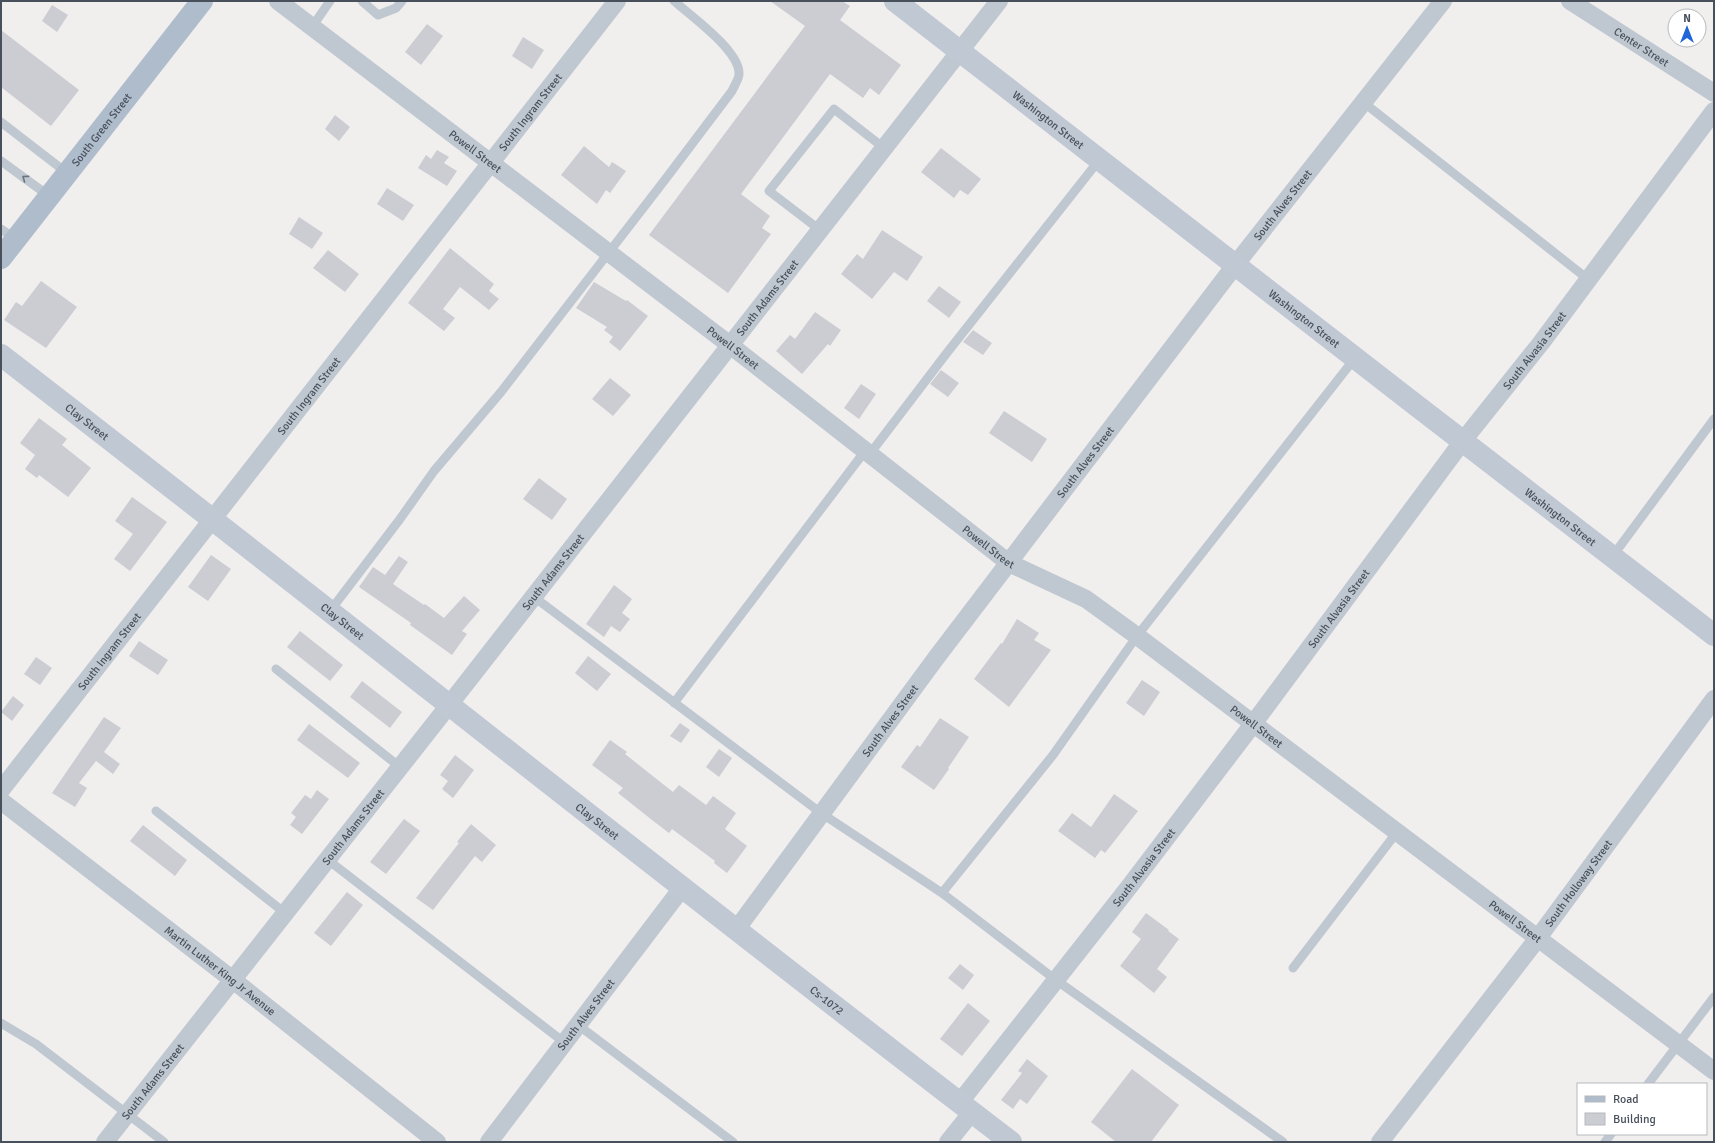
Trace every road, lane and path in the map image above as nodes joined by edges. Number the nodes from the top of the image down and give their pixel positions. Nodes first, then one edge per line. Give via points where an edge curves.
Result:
1 (202, 1) edge
2 (278, 1) edge
3 (330, 1) edge
4 (362, 1) edge
5 (402, 1) edge
6 (617, 1) edge
7 (674, 1) edge
8 (895, 1) edge
9 (999, 1) edge
10 (1443, 1) edge
11 (1570, 1) edge
12 (312, 27) junction
13 (960, 51) junction
14 (1714, 93) edge
15 (1363, 102) junction
16 (1714, 111) edge
17 (1, 122) edge
18 (884, 148) junction
19 (1100, 159) junction
20 (1, 161) edge
21 (492, 163) junction
22 (67, 173) junction
23 (49, 196) junction
24 (820, 230) junction
25 (8, 234) edge
26 (610, 252) junction
27 (1, 258) edge
28 (1236, 264) junction
29 (1589, 280) junction
30 (730, 345) junction
31 (1, 355) edge
32 (1355, 358) junction
33 (1714, 420) edge
34 (1462, 442) junction
35 (867, 453) junction
36 (212, 518) junction
37 (1612, 557) junction
38 (1009, 563) junction
39 (534, 597) junction
40 (330, 611) junction
41 (1714, 635) edge
42 (1137, 636) junction
43 (276, 669) dead end
44 (1714, 699) edge
45 (674, 703) junction
46 (449, 705) junction
47 (1253, 724) junction
48 (400, 767) junction
49 (1, 790) edge
50 (1, 801) edge
51 (156, 811) dead end
52 (821, 813) junction
53 (1397, 832) junction
54 (328, 860) junction
55 (682, 888) junction
56 (942, 893) junction
57 (285, 914) junction
58 (736, 930) junction
59 (1538, 938) junction
60 (1293, 968) dead end
61 (233, 980) junction
62 (1056, 980) junction
63 (1714, 997) edge
64 (1, 1025) edge
65 (578, 1026) junction
66 (565, 1043) junction
67 (1678, 1044) junction
68 (1714, 1071) edge
69 (1649, 1083) edge
70 (966, 1107) junction
71 (127, 1114) junction
72 (110, 1140) edge
73 (164, 1142) edge
74 (437, 1142) edge
75 (490, 1142) edge
76 (733, 1142) edge
77 (948, 1142) edge
78 (1012, 1142) edge
79 (1283, 1142) edge
80 (1380, 1142) edge

1 - 22 main road, South Green Street
2 - 12 street, Powell Street
3 - 12 lane
4 - 5 lane via 378,15 396,8
6 - 21 street, South Ingram Street
7 - 26 lane via 724,44 737,62 739,75 732,91
8 - 13 street, Washington Street
9 - 13 street, South Adams Street
10 - 15 street, South Alves Street
11 - 14 street, Center Street
12 - 21 street, Powell Street
13 - 18 street, South Adams Street
13 - 19 street, Washington Street
15 - 28 street, South Alves Street
15 - 29 lane
16 - 29 street, South Alvasia Street
17 - 22 lane
18 - 24 street, South Adams Street
18 - 24 lane via 834,109 769,191
19 - 28 street, Washington Street
19 - 35 lane
23 -> 20 lane
21 - 26 street, Powell Street
21 - 36 street, South Ingram Street
22 - 23 main road, South Green Street
23 - 25 main road, South Green Street
24 - 30 street, South Adams Street
25 - 27 main road, South Green Street
26 - 30 street, Powell Street
26 - 40 lane via 501,392 434,471
28 - 32 street, Washington Street
28 - 38 street, South Alves Street
29 - 34 street, South Alvasia Street
30 - 35 street, Powell Street
30 - 39 street, South Adams Street
31 - 36 street, Clay Street
32 - 34 street, Washington Street
32 - 42 lane
33 - 37 lane
34 - 37 street, Washington Street
34 - 47 street, South Alvasia Street
35 - 38 street, Powell Street
35 - 45 lane
36 - 40 street, Clay Street
36 - 49 street, South Ingram Street
37 - 41 street, Washington Street
38 - 42 street, Powell Street via 1086,599
38 - 52 street, South Alves Street
39 - 45 lane
39 - 46 street, South Adams Street
40 - 46 street, Clay Street
42 - 47 street, Powell Street
42 - 56 lane via 1053,756
43 - 48 lane
44 - 59 street, South Holloway Street
45 - 52 lane
46 - 48 street, South Adams Street
46 - 55 street, Clay Street
47 - 53 street, Powell Street
47 - 62 street, South Alvasia Street
48 - 54 street, South Adams Street
50 - 61 street, Martin Luther King Jr Avenue
51 - 57 lane
52 - 56 lane
52 - 58 street, South Alves Street
53 - 59 street, Powell Street
53 - 60 lane
54 - 57 street, South Adams Street
54 - 66 lane
55 - 58 street, Cs-1072
55 - 65 street, South Alves Street
56 - 62 lane
57 - 61 street, South Adams Street
58 - 70 street, Cs-1072
59 - 67 street, Powell Street
59 - 80 street, South Holloway Street
61 - 71 street, South Adams Street
61 - 74 street, Martin Luther King Jr Avenue
62 - 70 street, South Alvasia Street
62 - 79 lane
63 - 67 lane
64 - 71 lane via 36,1044
65 - 66 street, South Alves Street
65 - 76 lane
66 - 75 street, South Alves Street
67 - 68 street, Powell Street
67 - 69 lane
70 - 77 street, South Alvasia Street
70 - 78 street
71 - 72 street, South Adams Street
71 - 73 lane

